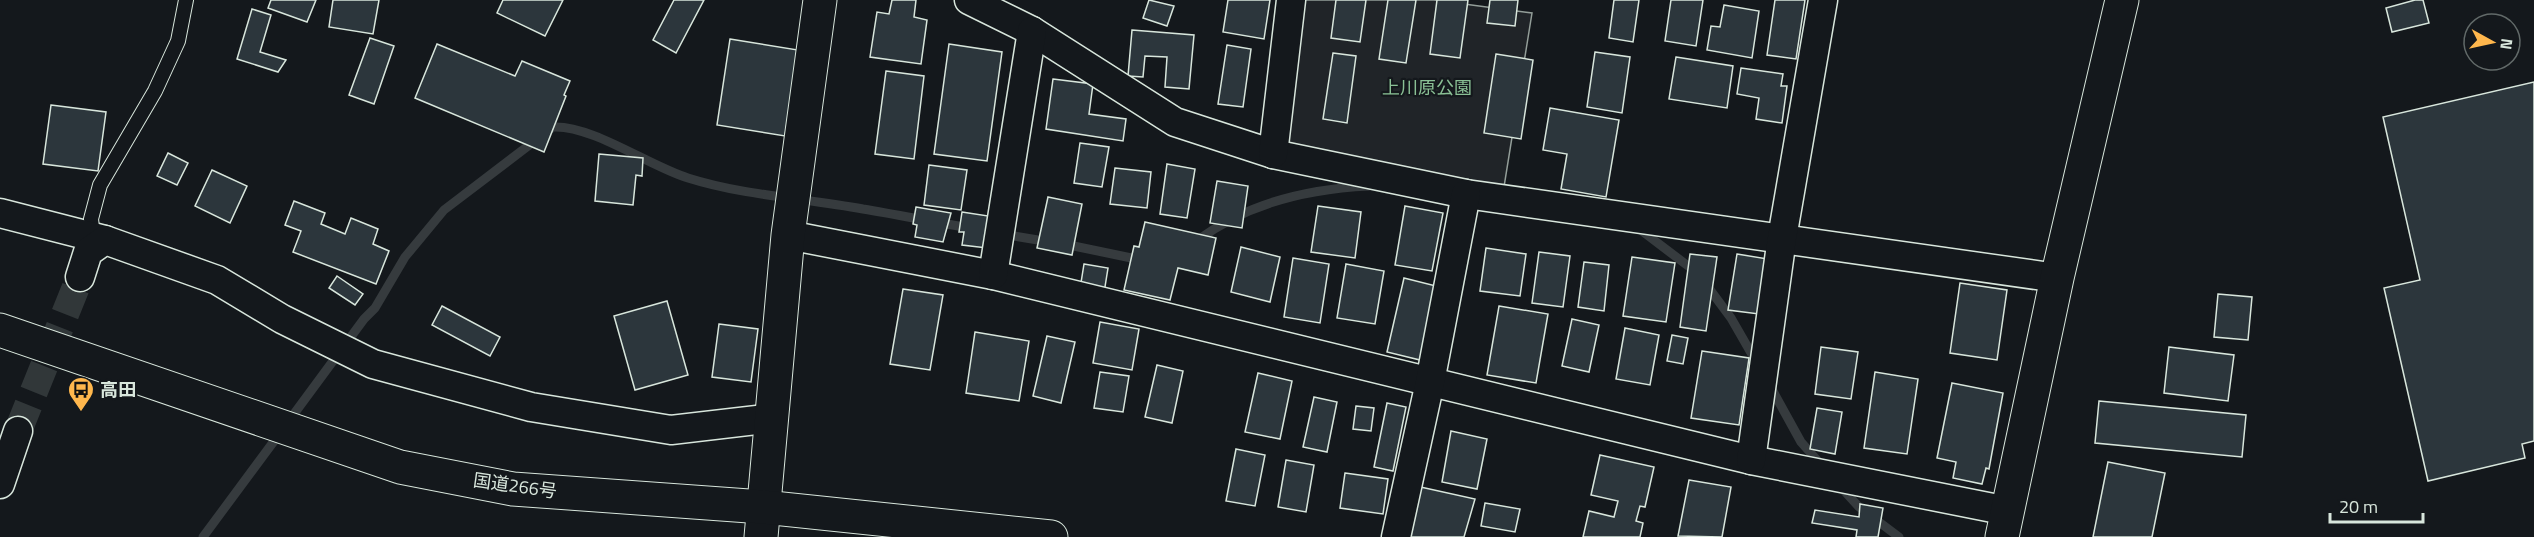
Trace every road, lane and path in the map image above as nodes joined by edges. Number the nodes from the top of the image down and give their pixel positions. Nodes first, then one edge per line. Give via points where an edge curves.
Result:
1 (186, 0) edge
2 (820, 0) edge
3 (969, 0) edge
4 (1291, 0) edge
5 (1823, 0) edge
6 (2122, 0) edge
7 (1032, 31) junction
8 (1273, 154) junction
9 (1466, 194) junction
10 (0, 213) edge
11 (788, 235) junction
12 (1782, 237) junction
13 (99, 238) junction
14 (993, 276) junction
15 (80, 277) tunnel mouth
16 (2057, 278) junction
17 (0, 330) edge
18 (1430, 382) junction
19 (772, 418) junction
20 (18, 432) tunnel mouth
21 (1750, 459) junction
22 (0, 484) edge
23 (762, 522) edge
24 (2005, 524) edge
25 (1051, 537) edge
26 (1396, 537) edge

1 - 13 lane via 178,41 155,91 100,185 91,219
2 - 11 main road
3 - 7 street
4 - 8 street
5 - 12 street
6 - 16 main road
7 - 8 street via 1175,122
7 - 14 street
8 - 9 street
9 - 12 street
9 - 18 street
10 - 13 street
11 - 14 street
11 - 19 main road
12 - 16 street
12 - 21 street
13 - 15 street via 88,252
13 - 19 street via 217,280 282,319 373,364 508,401 671,430
14 - 18 street
16 - 24 main road
17 - 23 main road, 国道266号 via 400,467 513,489
18 - 21 street
18 - 26 street
19 - 23 main road
20 - 22 street
21 - 24 street
23 - 25 main road, 国道266号

